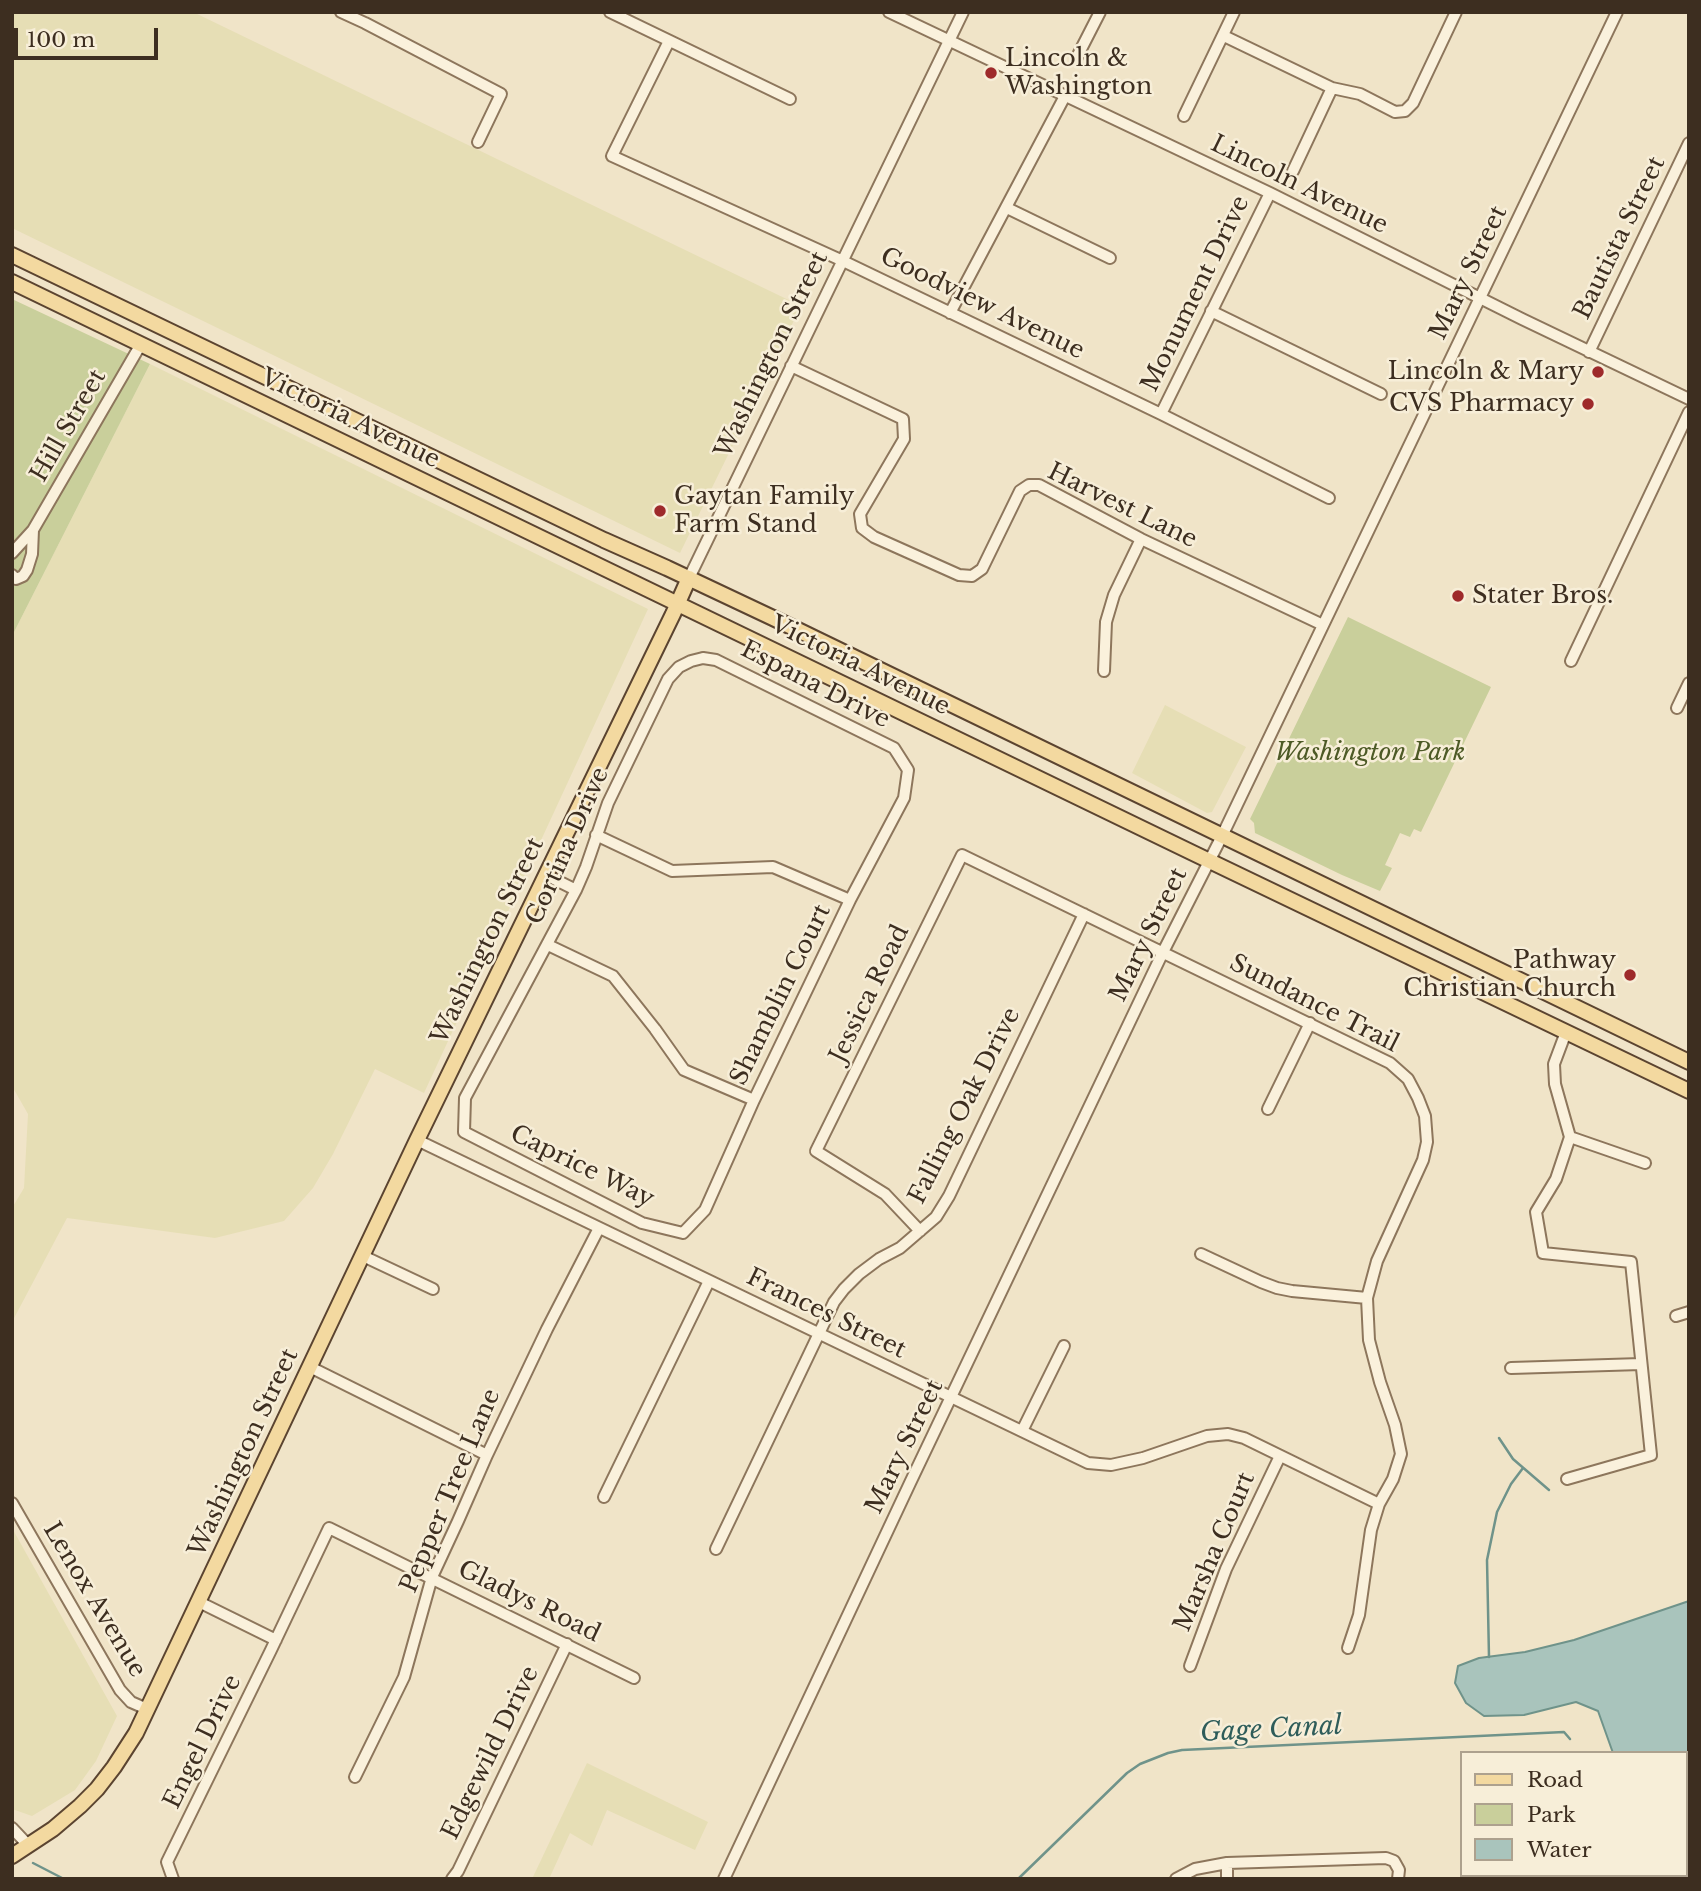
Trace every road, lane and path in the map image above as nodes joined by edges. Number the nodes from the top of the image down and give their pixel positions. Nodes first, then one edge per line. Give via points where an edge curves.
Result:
1 (341, 12) edge
2 (610, 12) edge
3 (889, 12) edge
4 (963, 12) edge
5 (1100, 12) edge
6 (1234, 12) edge
7 (1456, 12) edge
8 (1617, 12) edge
9 (367, 18) edge
10 (1224, 36) junction
11 (669, 41) junction
12 (949, 41) junction
13 (1077, 57) dead end
14 (1332, 88) junction
15 (1065, 96) junction
16 (790, 99) dead end
17 (1184, 116) dead end
18 (478, 142) dead end
19 (1689, 143) edge
20 (1293, 171) dead end
21 (1270, 193) junction
22 (1007, 208) junction
23 (12, 255) edge
24 (1110, 258) dead end
25 (843, 261) junction
26 (12, 282) edge
27 (1480, 297) junction
28 (1211, 311) junction
29 (950, 313) junction
30 (141, 344) junction
31 (1589, 352) junction
32 (791, 366) junction
33 (1381, 394) dead end
34 (1689, 398) edge
35 (1689, 412) edge
36 (1161, 414) junction
37 (1329, 498) dead end
38 (33, 530) junction
39 (1141, 540) junction
40 (12, 553) edge
41 (12, 575) edge
42 (689, 578) junction
43 (678, 603) junction
44 (1323, 625) junction
45 (691, 661) joint
46 (1571, 661) dead end
47 (1104, 671) dead end
48 (1689, 683) edge
49 (1677, 708) dead end
50 (908, 770) joint
51 (596, 835) junction
52 (1222, 836) junction
53 (962, 855) joint
54 (1209, 861) junction
55 (546, 875) junction
56 (576, 890) junction
57 (850, 900) junction
58 (1084, 914) junction
59 (548, 946) junction
60 (1163, 952) junction
61 (1310, 1023) junction
62 (1566, 1031) junction
63 (1689, 1062) edge
64 (1689, 1091) edge
65 (754, 1100) junction
66 (1268, 1109) dead end
67 (464, 1132) joint
68 (1570, 1137) junction
69 (417, 1140) junction
70 (1645, 1163) dead end
71 (599, 1228) junction
72 (920, 1231) junction
73 (683, 1233) joint
74 (1201, 1254) dead end
75 (363, 1256) junction
76 (709, 1281) junction
77 (433, 1289) dead end
78 (1367, 1298) junction
79 (1689, 1312) edge
80 (1676, 1316) dead end
81 (818, 1333) junction
82 (1064, 1346) dead end
83 (1641, 1364) junction
84 (310, 1367) junction
85 (1511, 1368) dead end
86 (952, 1398) junction
87 (1022, 1431) junction
88 (486, 1455) junction
89 (1280, 1456) junction
90 (1567, 1479) dead end
91 (604, 1497) dead end
92 (12, 1503) edge
93 (1379, 1504) junction
94 (329, 1528) joint
95 (716, 1549) dead end
96 (432, 1577) junction
97 (199, 1602) junction
98 (276, 1640) junction
99 (567, 1644) junction
100 (1348, 1648) dead end
101 (1190, 1666) dead end
102 (634, 1678) dead end
103 (147, 1709) junction
104 (355, 1777) dead end
105 (12, 1828) edge
106 (28, 1845) junction
107 (12, 1856) edge
108 (1227, 1863) junction
109 (173, 1879) edge
110 (452, 1879) edge
111 (724, 1879) edge
112 (1176, 1879) edge
113 (1227, 1879) edge
114 (1398, 1879) edge

1 - 9 street
2 - 11 street
3 - 12 street, Lincoln Avenue
4 - 12 street, Washington Street
5 - 13 street
6 - 10 street
7 - 14 street via 1405,111 1395,113 1360,94
8 - 27 street, Mary Street
9 - 18 street via 501,94
10 - 14 street
10 - 17 street
11 - 16 street
11 - 25 street, Goodview Avenue via 612,156
12 - 15 street, Lincoln Avenue
12 - 25 street, Washington Street
14 - 20 street
15 - 21 street, Lincoln Avenue
15 - 22 street
19 - 31 street, Bautista Street
21 - 27 street, Lincoln Avenue
21 - 28 street, Monument Drive
22 - 24 street
22 - 29 street
23 - 42 main road, Victoria Avenue
25 - 29 street, Goodview Avenue
25 - 32 street, Washington Street
26 - 30 main road, Victoria Avenue
27 - 31 street, Lincoln Avenue
27 - 44 street, Mary Street
28 - 33 street
28 - 36 street, Monument Drive
29 - 36 street, Goodview Avenue
30 - 38 street, Hill Street
30 - 43 main road, Victoria Avenue
31 - 34 street, Lincoln Avenue
32 - 39 street, Harvest Lane via 902,419 904,439 860,514 862,528 874,537 959,575 972,576 982,569 1020,491 1039,485
32 - 42 street, Washington Street
35 - 46 street
36 - 37 street, Goodview Avenue
38 - 40 street, Hill Street
38 - 41 street, Hill Street via 27,570 16,579
39 - 44 street, Harvest Lane
39 - 47 street via 1106,622
42 - 43 main road, Washington Street
42 - 52 main road, Victoria Avenue
43 - 54 main road, Victoria Avenue
43 - 55 main road, Washington Street
44 - 52 street, Mary Street
45 - 50 street, Espana Drive via 716,660 894,748
45 - 51 street, Cortina Drive via 668,679
48 - 49 street
50 - 57 street, Shamblin Court via 904,798
51 - 56 street, Cortina Drive
51 - 57 street via 671,871 773,867
52 - 54 street, Mary Street
52 - 63 main road, Victoria Avenue
53 - 58 street, Sundance Trail
53 - 72 street, Jessica Road via 816,1151 885,1194
54 - 60 street, Mary Street
54 - 62 main road, Victoria Avenue
55 - 56 street
55 - 69 main road, Washington Street
56 - 59 street, Cortina Drive
57 - 65 street, Shamblin Court
58 - 60 street, Sundance Trail
58 - 72 street, Falling Oak Drive via 949,1196
59 - 65 street via 613,976 684,1070
59 - 67 street, Cortina Drive via 465,1098
60 - 61 street, Sundance Trail
60 - 86 street, Mary Street
61 - 66 street
61 - 78 street, Sundance Trail via 1390,1063 1408,1079 1425,1116 1423,1160 1377,1261
62 - 64 main road, Victoria Avenue
62 - 68 street via 1554,1064
65 - 73 street, Shamblin Court via 705,1210
67 - 73 street, Caprice Way via 642,1223
68 - 70 street
68 - 83 street via 1556,1179 1536,1212 1543,1253 1631,1262
69 - 71 street, Frances Street
69 - 75 main road, Washington Street
71 - 76 street, Frances Street
71 - 88 street, Pepper Tree Lane
72 - 81 street, Falling Oak Drive via 844,1289
74 - 78 street via 1277,1288
75 - 77 street
75 - 84 main road, Washington Street
76 - 81 street, Frances Street
76 - 91 street
78 - 93 street, Sundance Trail via 1369,1340 1401,1454
79 - 80 street
81 - 86 street, Frances Street
81 - 95 street, Falling Oak Drive
82 - 87 street
83 - 85 street
83 - 90 street via 1651,1455
84 - 88 street
84 - 97 main road, Washington Street
86 - 87 street, Frances Street
86 - 111 street, Mary Street
87 - 89 street, Frances Street via 1088,1463 1111,1465 1228,1434
88 - 96 street, Pepper Tree Lane
89 - 93 street, Frances Street
89 - 101 street, Marsha Court via 1226,1569
92 - 103 street, Lenox Avenue via 120,1690
93 - 100 street, Sundance Trail via 1359,1615
94 - 96 street, Gladys Road
94 - 98 street, Engel Drive
96 - 99 street, Gladys Road
96 - 104 street, Pepper Tree Lane via 404,1677
97 - 98 street
97 - 103 main road, Washington Street
98 - 109 street, Engel Drive via 167,1862
99 - 102 street, Gladys Road
99 - 110 street, Edgewild Drive
103 - 106 main road, Washington Street via 130,1745 97,1789
105 - 106 street
106 - 107 main road, Washington Street
108 - 112 street via 1195,1869
108 - 113 street
108 - 114 street via 1386,1858 1394,1861

